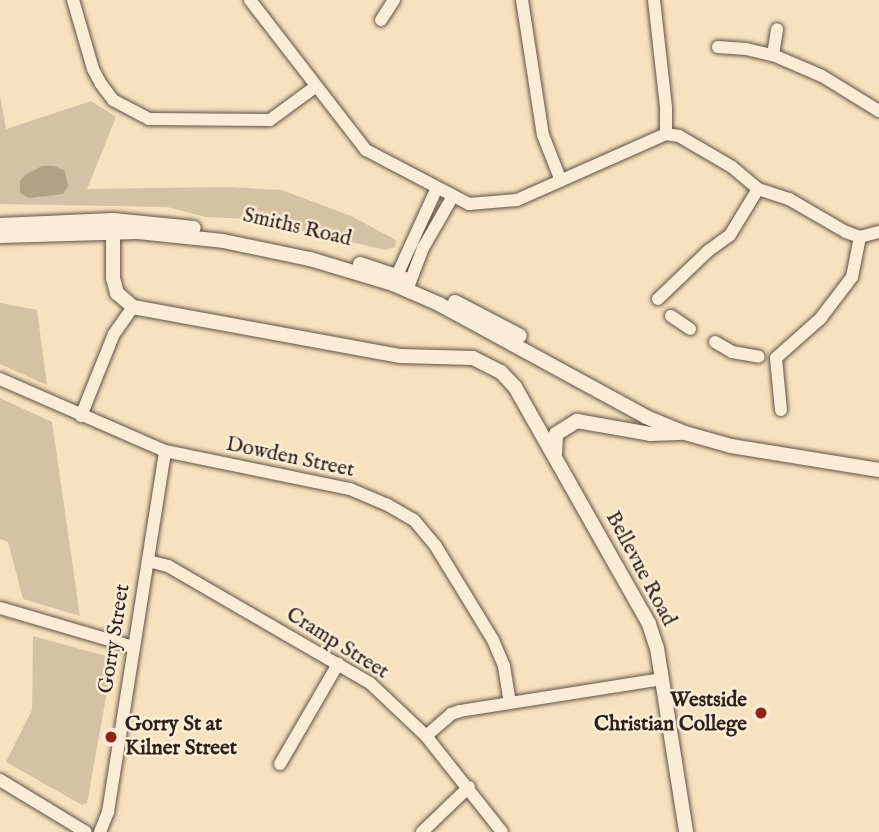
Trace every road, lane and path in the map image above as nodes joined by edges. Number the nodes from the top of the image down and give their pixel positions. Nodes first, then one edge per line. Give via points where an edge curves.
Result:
1 (73, 0) edge
2 (250, 0) edge
3 (394, 0) edge
4 (522, 0) edge
5 (654, 0) edge
6 (381, 20) dead end
7 (777, 29) dead end
8 (718, 47) dead end
9 (773, 55) junction
10 (315, 87) junction
11 (879, 111) edge
12 (666, 134) junction
13 (561, 181) junction
14 (437, 188) junction
15 (758, 189) junction
16 (453, 196) junction
17 (0, 225) edge
18 (112, 226) junction
19 (879, 232) edge
20 (0, 236) edge
21 (860, 237) junction
22 (402, 283) junction
23 (658, 299) dead end
24 (133, 307) junction
25 (671, 316) dead end
26 (690, 329) dead end
27 (715, 342) dead end
28 (759, 357) dead end
29 (0, 379) edge
30 (781, 410) dead end
31 (81, 416) junction
32 (685, 433) junction
33 (164, 451) junction
34 (555, 457) junction
35 (879, 470) edge
36 (148, 561) junction
37 (0, 608) edge
38 (133, 647) junction
39 (338, 664) junction
40 (662, 679) junction
41 (510, 703) junction
42 (426, 736) junction
43 (280, 764) dead end
44 (0, 780) edge
45 (470, 787) junction
46 (86, 832) edge
47 (100, 832) edge
48 (422, 832) edge
49 (502, 832) edge
50 (686, 832) edge

1 - 10 street via 101,84 113,100 149,119 270,120
2 - 10 street
3 - 6 street
4 - 13 street via 543,135
5 - 12 street
7 - 9 street
8 - 9 street
9 - 11 street via 821,76
10 - 14 street via 366,150
12 - 13 street
12 - 15 street via 679,136 732,167
13 - 16 street via 517,200 492,204 470,204
14 - 16 street
14 - 22 street
15 - 21 street via 789,199
15 - 23 street via 730,235
16 - 22 street
17 - 18 street, Smiths Road
18 - 20 street, Smiths Road
18 - 22 street, Smiths Road via 223,240
18 - 24 street via 113,278 117,293
19 - 21 street
21 - 30 street via 852,276 820,319 776,358
22 - 32 street, Smiths Road via 646,417
24 - 31 street via 114,334
24 - 34 street via 401,356 473,358 501,372 514,387
25 - 26 street
27 - 28 street via 732,352
29 - 31 street, Dowden Street
31 - 33 street, Dowden Street
32 - 34 street via 650,435 577,421 556,434
32 - 35 street, Smiths Road via 731,446
33 - 36 street, Gorry Street
33 - 41 street, Dowden Street via 349,489 414,520 435,545 494,640
34 - 40 street, Bellevue Road via 649,624
36 - 38 street, Gorry Street
36 - 39 street, Cramp Street via 169,566
37 - 38 street
38 - 47 street, Gorry Street via 108,812
39 - 42 street, Cramp Street via 370,683
39 - 43 street
40 - 41 street
40 - 50 street, Bellevue Road
41 - 42 street via 451,714
42 - 45 street, Cramp Street
44 - 46 street
45 - 48 street
45 - 49 street, Cramp Street

